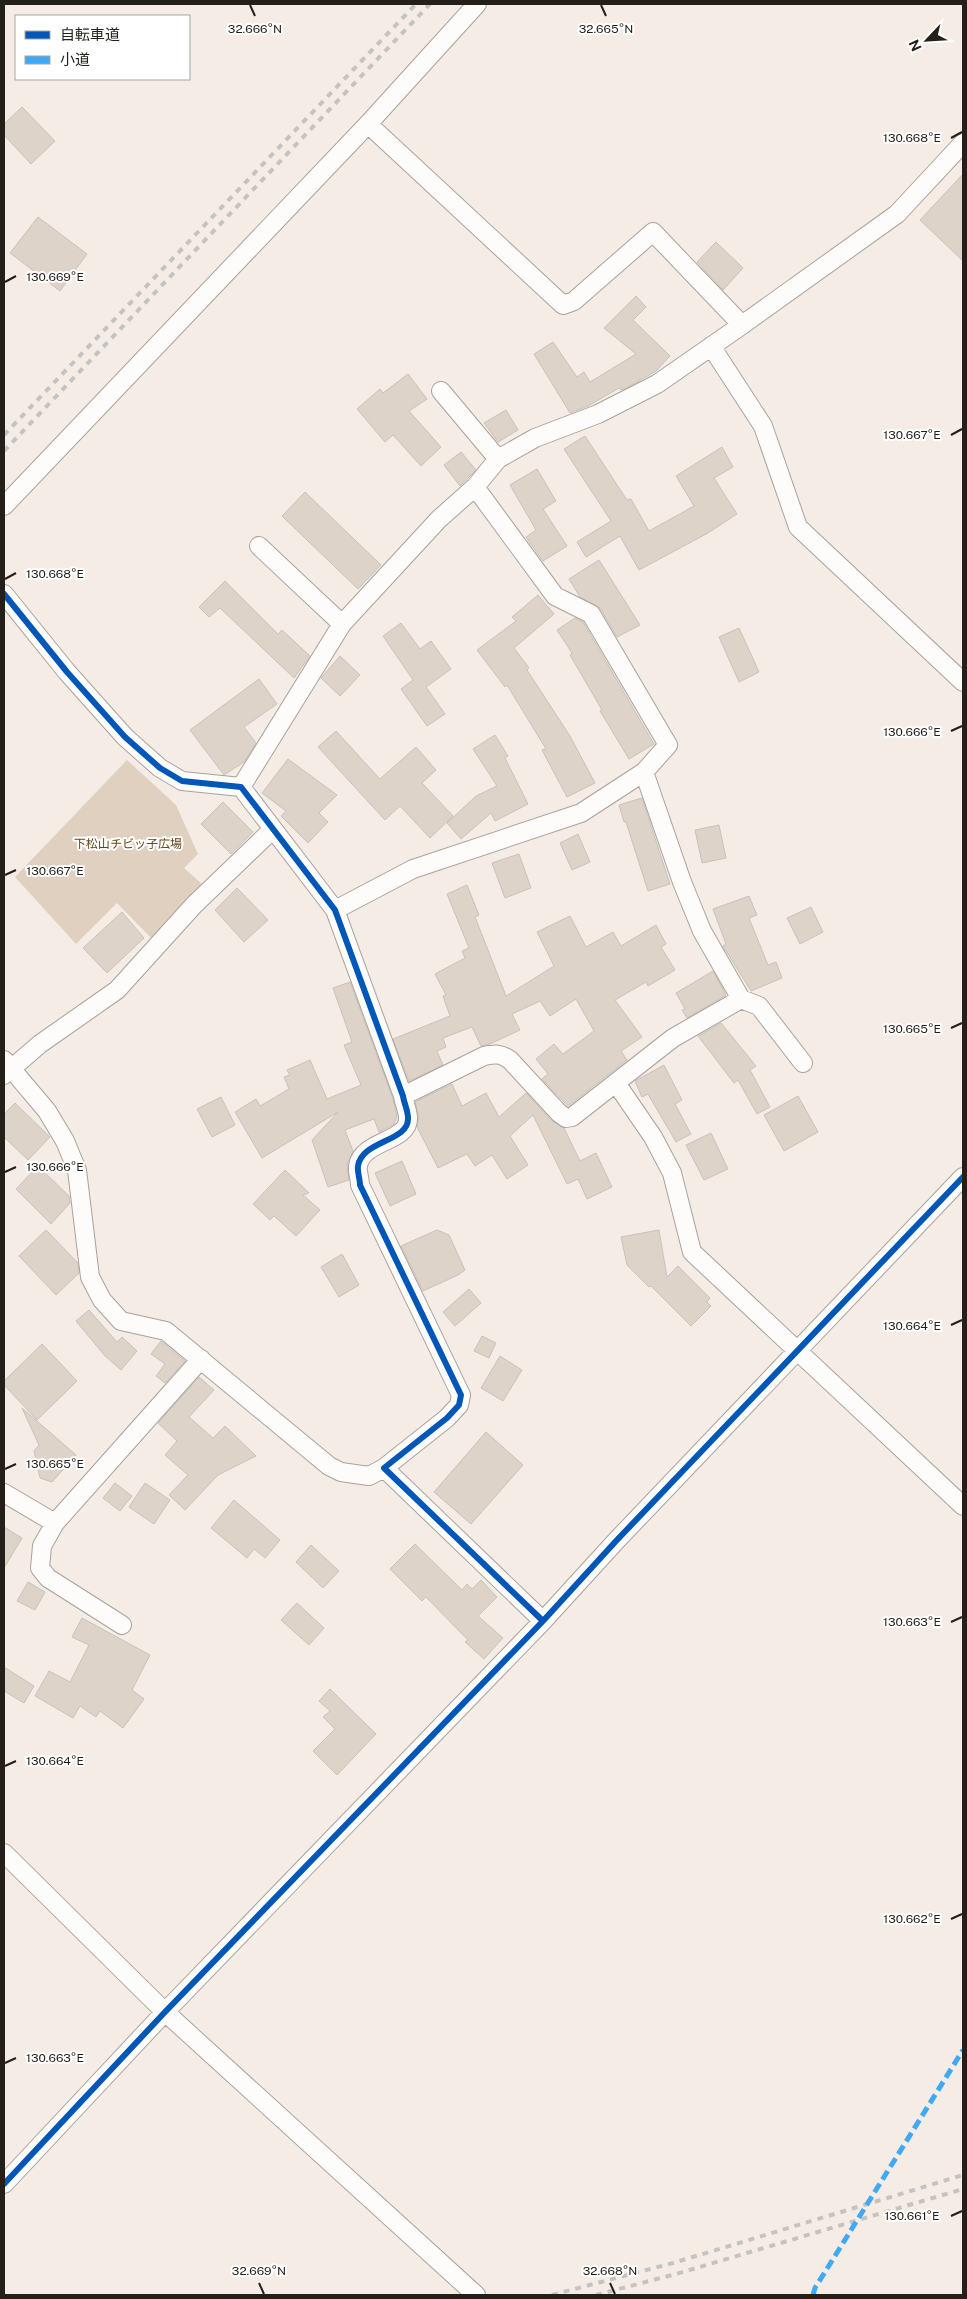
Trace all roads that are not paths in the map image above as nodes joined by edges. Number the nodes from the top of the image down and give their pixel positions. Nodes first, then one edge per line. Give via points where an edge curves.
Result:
1 (477, 4) edge
2 (368, 124) junction
3 (963, 143) edge
4 (742, 325) junction
5 (712, 346) junction
6 (441, 391) dead end
7 (498, 459) junction
8 (475, 488) junction
9 (4, 506) edge
10 (259, 546) dead end
11 (4, 594) edge
12 (342, 624) junction
13 (963, 682) edge
14 (644, 772) junction
15 (241, 787) junction
16 (272, 830) junction
17 (335, 910) junction
18 (741, 999) junction
19 (803, 1063) dead end
20 (6, 1068) edge
21 (616, 1083) junction
22 (403, 1096) junction
23 (963, 1177) edge
24 (798, 1352) junction
25 (200, 1359) junction
26 (384, 1468) junction
27 (4, 1494) edge
28 (963, 1506) edge
29 (56, 1523) junction
30 (543, 1621) junction
31 (122, 1625) dead end
32 (4, 1853) edge
33 (165, 2012) junction
34 (4, 2184) edge
35 (476, 2295) edge

1 - 2 street
2 - 4 street via 563,305 574,301 653,232
2 - 9 street
3 - 4 street via 897,214
4 - 5 street
5 - 7 street via 657,384 598,414 535,438
5 - 13 street via 763,426 798,527
6 - 7 street
7 - 8 street
8 - 12 street via 439,519
8 - 14 street via 556,596 591,614 668,745
10 - 12 street
11 - 15 street via 66,672 125,737 160,768 182,781
12 - 15 street
14 - 17 street via 581,812 413,869
14 - 18 street via 702,931
15 - 16 street
16 - 17 street
16 - 20 street via 194,905 117,990
17 - 22 street
18 - 19 street via 759,1006
18 - 21 street via 673,1038
20 - 25 street via 47,1111 77,1170 90,1277 102,1300 121,1321 166,1330
21 - 22 street via 572,1117 566,1118 510,1060 496,1054 484,1056
21 - 24 street via 653,1137 672,1173 692,1252
22 - 26 street via 409,1120 405,1129 366,1150 358,1166 360,1185 461,1394 459,1405 446,1418
23 - 24 street
24 - 28 street
24 - 30 street
25 - 26 street via 329,1466 341,1472 369,1476
25 - 29 street
26 - 30 street
27 - 29 street
29 - 31 street via 42,1546 40,1568 48,1578
30 - 33 street
32 - 33 street
33 - 34 street
33 - 35 street

